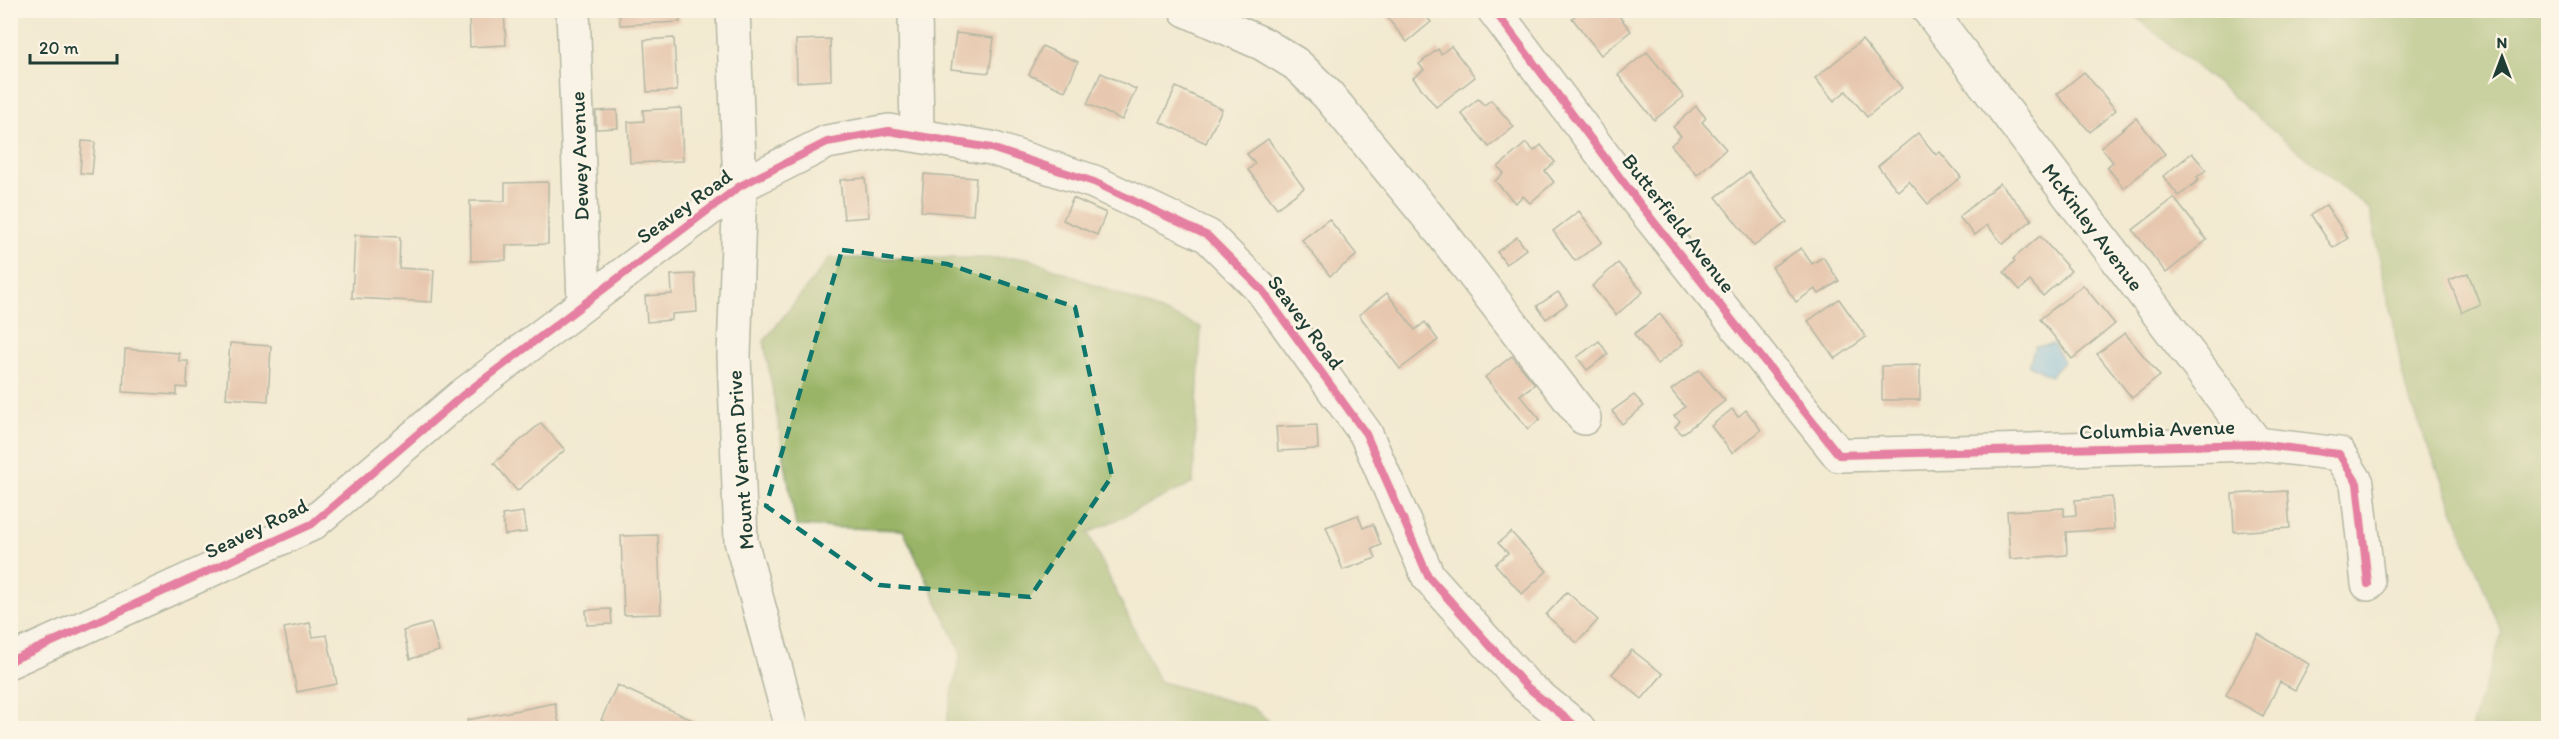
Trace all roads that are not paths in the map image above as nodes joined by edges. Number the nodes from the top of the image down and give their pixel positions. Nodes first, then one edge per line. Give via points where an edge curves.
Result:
1 (573, 10) edge
2 (733, 10) edge
3 (915, 10) edge
4 (1185, 10) edge
5 (1494, 10) edge
6 (1929, 10) edge
7 (917, 135) junction
8 (740, 186) junction
9 (584, 302) junction
10 (1584, 418) dead end
11 (2257, 444) junction
12 (1839, 455) joint
13 (2368, 584) dead end
14 (10, 661) edge
15 (792, 729) edge
16 (1578, 729) edge

1 - 9 street, Dewey Avenue
2 - 8 street, Mount Vernon Drive
3 - 7 street
4 - 10 street via 1263,44 1296,64 1328,95 1448,241
5 - 12 street, Butterfield Avenue via 1639,203
6 - 11 street, McKinley Avenue
7 - 8 street, Seavey Road via 889,130 827,142
7 - 16 street, Seavey Road via 991,148 1094,182 1208,236 1262,290 1366,434 1428,576 1526,686
8 - 9 street, Seavey Road
8 - 15 street, Mount Vernon Drive via 734,356 741,541
9 - 14 street, Seavey Road via 462,396 312,524
11 - 12 street, Columbia Avenue
11 - 13 street, Columbia Avenue via 2340,454 2357,483

